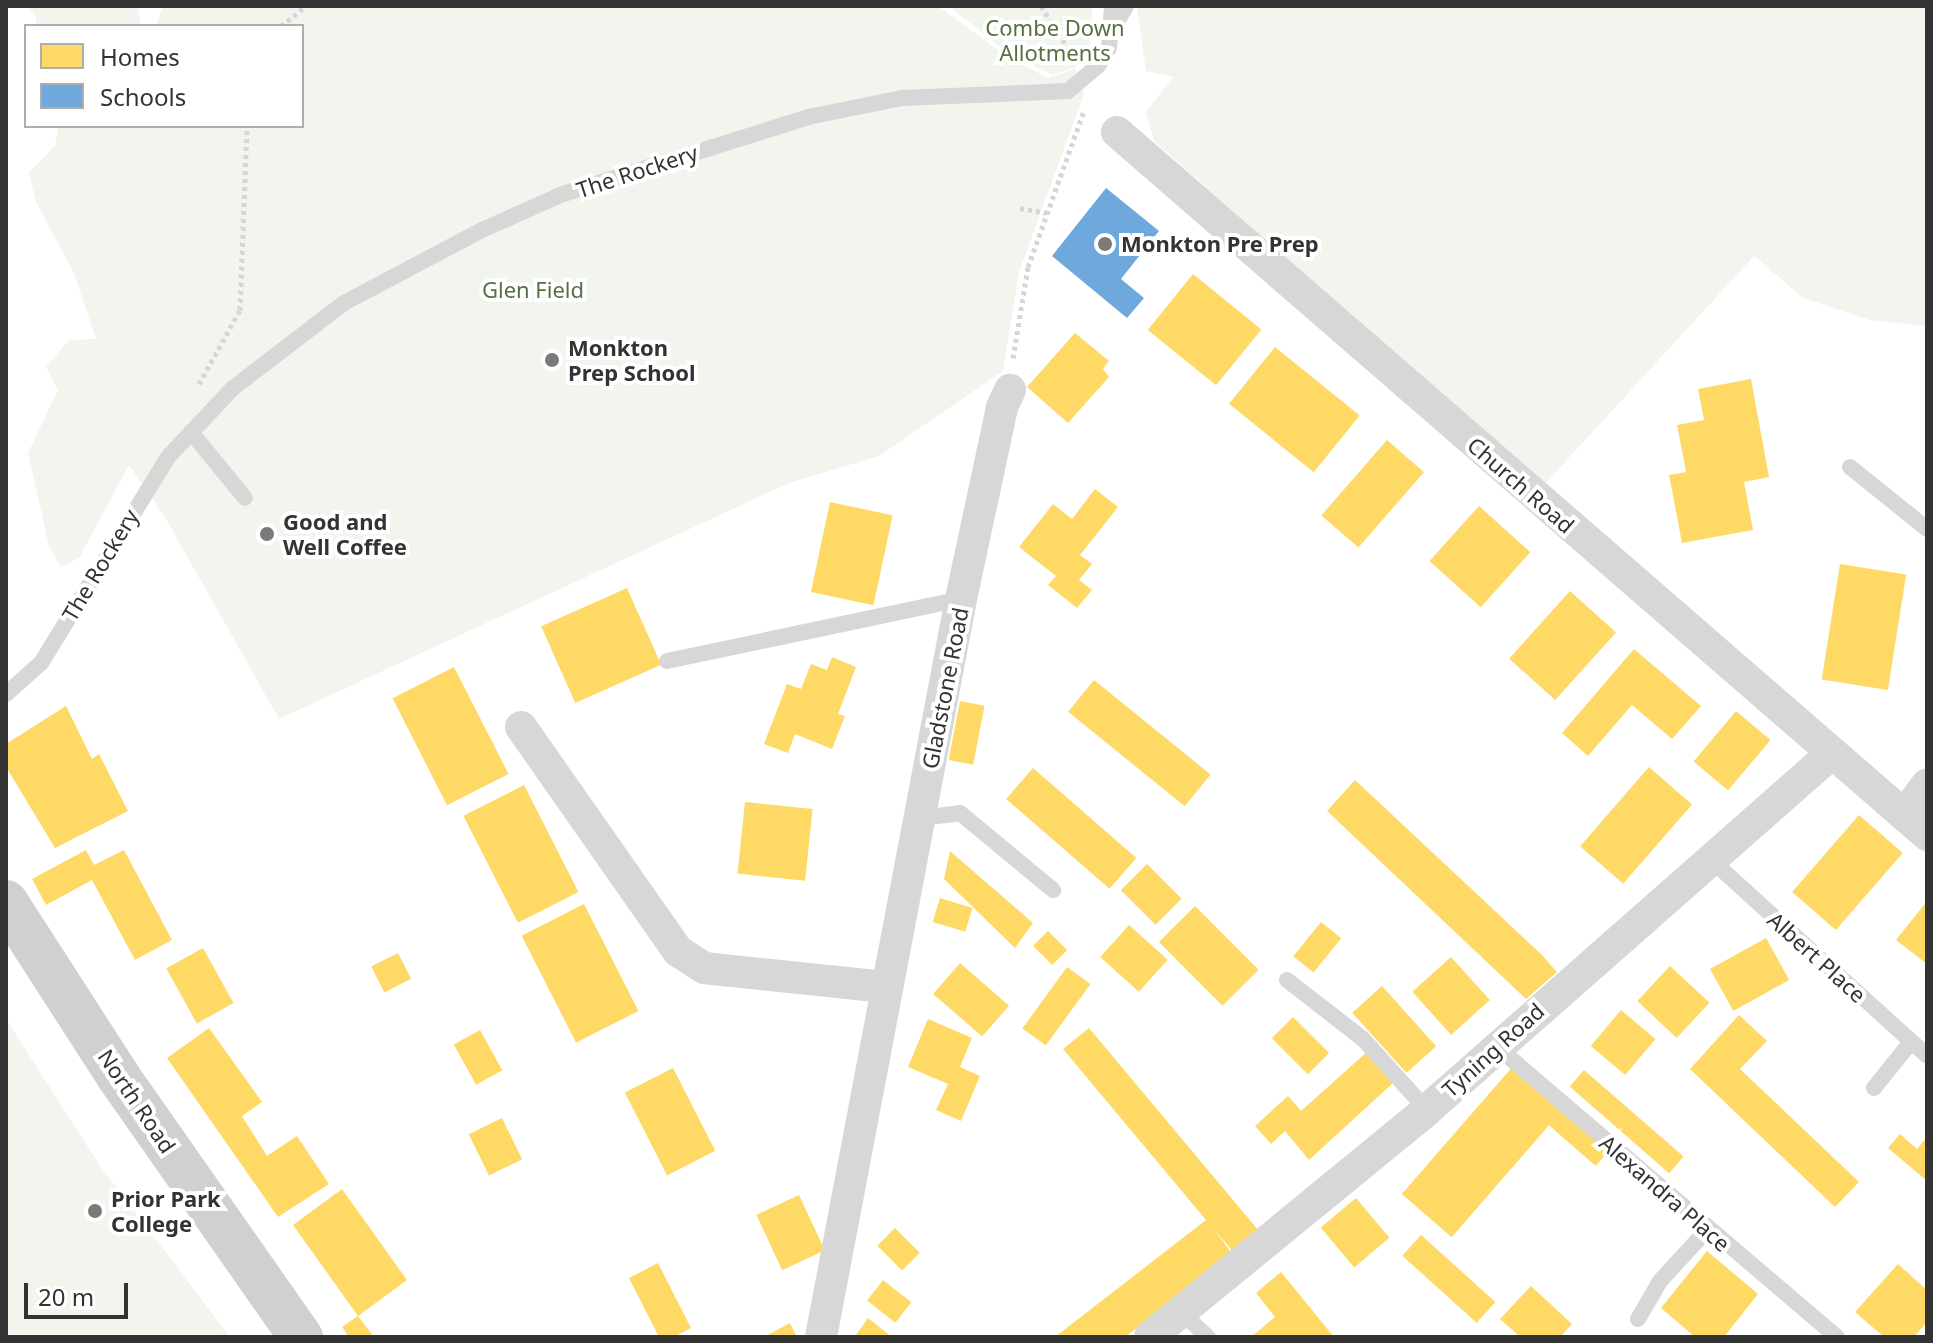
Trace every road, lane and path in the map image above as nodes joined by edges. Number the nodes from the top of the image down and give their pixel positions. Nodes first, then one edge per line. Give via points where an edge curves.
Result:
1 (306, 6) edge
2 (1041, 6) edge
3 (1112, 6) edge
4 (1126, 6) edge
5 (284, 24) edge
6 (1114, 27) junction
7 (1087, 77) junction
8 (1086, 106) dead end
9 (247, 128) edge
10 (1117, 132) dead end
11 (1020, 208) dead end
12 (1047, 213) junction
13 (1010, 390) joint
14 (193, 395) dead end
15 (191, 432) junction
16 (1850, 467) dead end
17 (245, 498) dead end
18 (1927, 529) edge
19 (961, 599) junction
20 (667, 661) dead end
21 (6, 694) edge
22 (521, 727) dead end
23 (1830, 755) junction
24 (1927, 785) edge
25 (921, 818) junction
26 (1915, 825) edge
27 (1708, 857) junction
28 (1053, 890) dead end
29 (6, 902) edge
30 (1287, 980) dead end
31 (885, 987) junction
32 (1911, 1042) junction
33 (1496, 1046) junction
34 (1927, 1056) edge
35 (1874, 1088) dead end
36 (1427, 1110) junction
37 (1707, 1230) junction
38 (1638, 1319) dead end
39 (1164, 1329) edge
40 (301, 1337) edge
41 (821, 1337) edge
42 (1208, 1337) edge
43 (1837, 1337) edge

1 - 5 path
2 - 7 path
3 - 6 lane
4 - 6 lane, The Rockery
6 - 7 lane, The Rockery via 1109,48
7 - 15 lane, The Rockery via 1068,91 1049,94 917,97 808,117 563,194 344,303 233,388
8 - 12 path
9 - 14 path via 240,310
10 - 23 street, Church Road
11 - 12 path
12 - 13 path via 1028,267
13 - 19 street, Gladstone Road
15 - 17 lane
15 - 21 lane, The Rockery via 122,525 41,663
16 - 18 lane
19 - 20 lane
19 - 25 street, Gladstone Road
22 - 31 street via 678,951 704,968
23 - 26 street, Church Road
23 - 27 street, Tyning Road
24 - 26 street
25 - 28 lane via 960,813
25 - 31 street, Gladstone Road
27 - 32 lane, Albert Place
27 - 33 street, Tyning Road
29 - 40 street, North Road via 118,1076
30 - 36 lane via 1363,1039
31 - 41 street, Gladstone Road
32 - 34 lane, Albert Place
32 - 35 lane
33 - 36 street, Tyning Road
33 - 37 lane, Alexandra Place
36 - 39 street, Tyning Road
37 - 38 lane via 1660,1281
37 - 43 lane, Alexandra Place
39 - 42 lane

